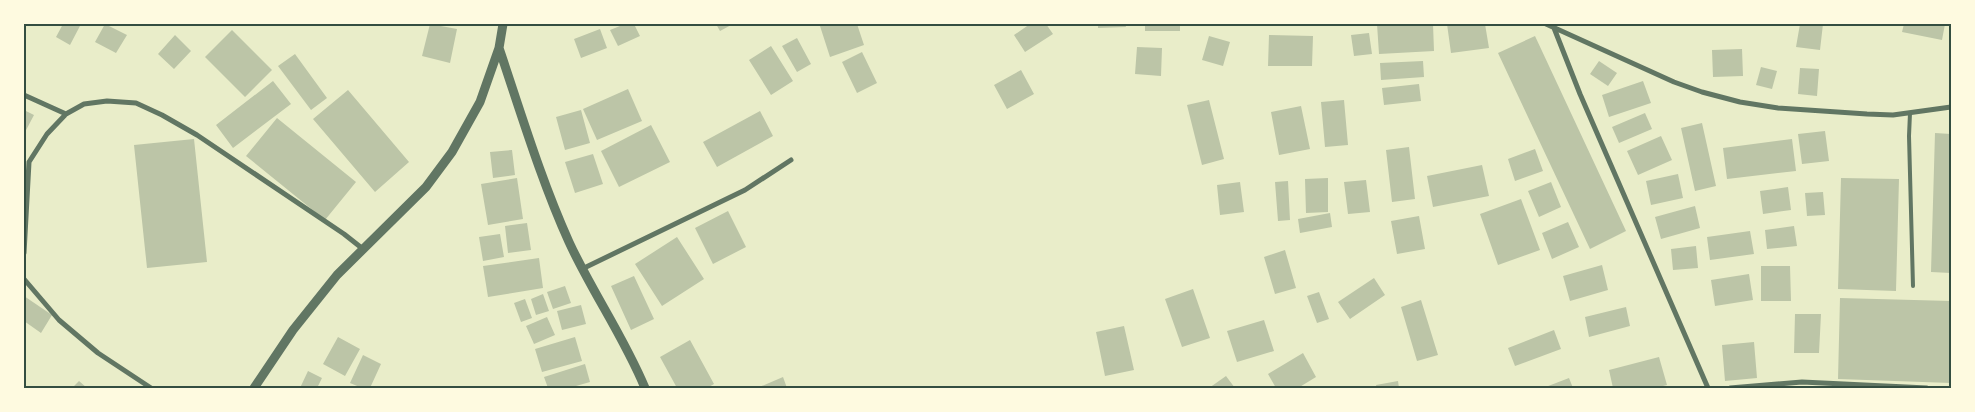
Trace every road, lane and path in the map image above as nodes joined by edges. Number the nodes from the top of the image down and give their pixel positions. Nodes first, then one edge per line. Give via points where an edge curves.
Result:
1 (503, 24) edge
2 (1546, 24) edge
3 (1554, 28) junction
4 (499, 48) junction
5 (24, 95) edge
6 (1951, 107) edge
7 (1910, 113) junction
8 (66, 114) junction
9 (791, 160) dead end
10 (27, 161) edge
11 (363, 249) junction
12 (24, 254) edge
13 (582, 269) junction
14 (24, 279) edge
15 (1913, 286) dead end
16 (151, 388) edge
17 (254, 388) edge
18 (645, 388) edge
19 (1708, 388) edge
20 (1730, 388) edge
21 (1927, 388) edge

1 - 4 street
2 - 3 street
3 - 7 street via 1674,82 1740,102 1822,112
3 - 19 street via 1595,131
4 - 11 street via 480,102 452,152 426,187
4 - 13 street via 556,210
5 - 8 street
6 - 7 street
7 - 15 lane
8 - 10 street
8 - 11 street via 84,104 107,100 136,103 197,135
9 - 13 street via 745,190
10 - 12 street
11 - 17 street via 337,275 293,330
13 - 18 street
14 - 16 street via 59,320 98,353
20 - 21 street via 1802,382

